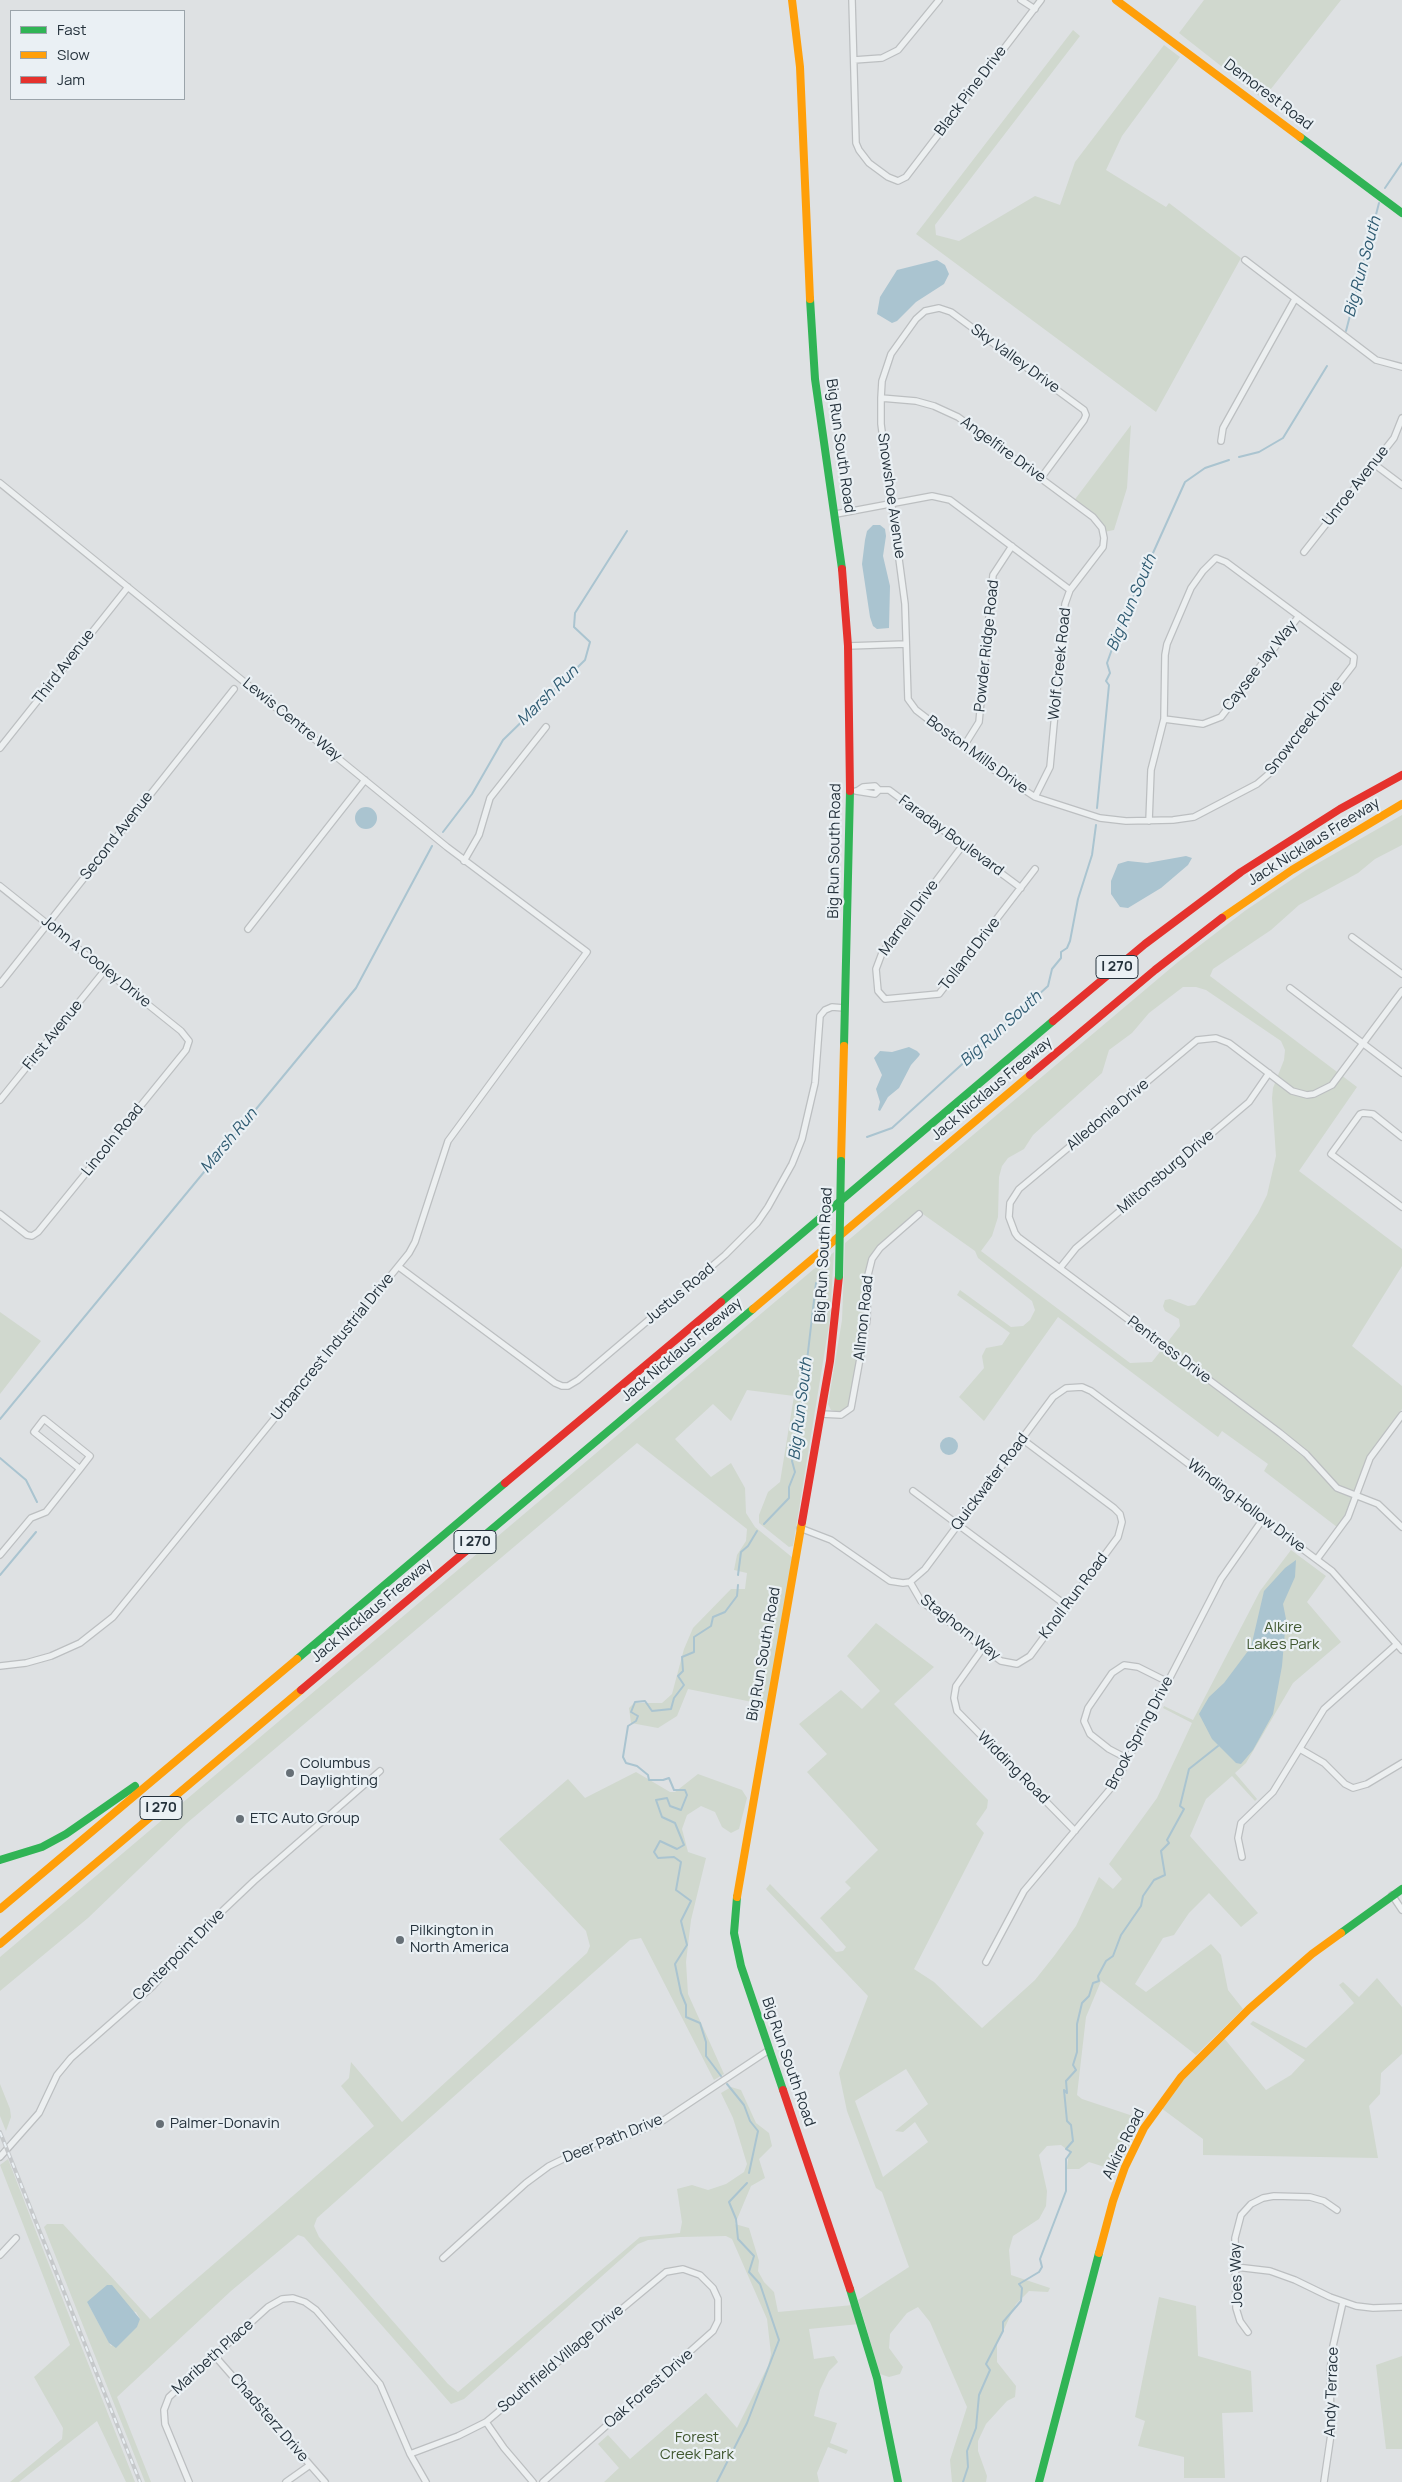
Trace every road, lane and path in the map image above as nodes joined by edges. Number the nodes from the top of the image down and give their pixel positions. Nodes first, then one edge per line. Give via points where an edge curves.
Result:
1 (792, 0) edge
2 (852, 0) edge
3 (939, 0) edge
4 (1021, 0) edge
5 (1041, 0) edge
6 (1116, 0) edge
7 (1034, 8) junction
8 (854, 60) junction
9 (1402, 213) edge
10 (1245, 260) dead end
11 (1296, 299) junction
12 (939, 308) joint
13 (1402, 367) edge
14 (881, 398) junction
15 (1402, 418) edge
16 (1220, 441) dead end
17 (1374, 464) junction
18 (1041, 478) junction
19 (0, 483) edge
20 (1402, 485) edge
21 (893, 503) junction
22 (836, 514) junction
23 (1104, 538) joint
24 (1012, 546) junction
25 (1304, 552) dead end
26 (128, 587) junction
27 (1070, 590) junction
28 (1299, 616) junction
29 (906, 644) junction
30 (848, 646) junction
31 (234, 689) dead end
32 (913, 707) joint
33 (1164, 719) junction
34 (546, 727) dead end
35 (964, 746) junction
36 (0, 748) edge
37 (1402, 775) edge
38 (365, 780) junction
39 (854, 791) junction
40 (1035, 797) junction
41 (1402, 804) edge
42 (1100, 818) joint
43 (1149, 821) junction
44 (963, 845) junction
45 (464, 861) junction
46 (1036, 869) dead end
47 (0, 886) edge
48 (1021, 888) junction
49 (48, 924) junction
50 (248, 929) dead end
51 (1352, 937) dead end
52 (587, 952) joint
53 (106, 970) junction
54 (1402, 974) edge
55 (0, 984) edge
56 (1290, 988) dead end
57 (1402, 991) edge
58 (883, 998) joint
59 (844, 1008) junction
60 (189, 1041) joint
61 (1363, 1043) junction
62 (1269, 1073) junction
63 (1402, 1073) edge
64 (0, 1100) edge
65 (1402, 1137) edge
66 (1019, 1189) joint
67 (1402, 1197) edge
68 (1400, 1205) edge
69 (0, 1214) edge
70 (919, 1214) dead end
71 (399, 1267) junction
72 (1060, 1268) junction
73 (1071, 1386) joint
74 (821, 1414) junction
75 (1402, 1415) edge
76 (1022, 1439) junction
77 (80, 1469) junction
78 (913, 1491) dead end
79 (1358, 1496) junction
80 (1263, 1519) junction
81 (958, 1524) junction
82 (1402, 1527) edge
83 (800, 1528) junction
84 (0, 1555) edge
85 (1317, 1559) junction
86 (910, 1582) junction
87 (1067, 1606) junction
88 (1397, 1644) junction
89 (983, 1648) junction
90 (1402, 1650) edge
91 (1017, 1664) joint
92 (0, 1666) edge
93 (1168, 1682) junction
94 (208, 1732) junction
95 (1300, 1748) junction
96 (1128, 1759) junction
97 (1402, 1763) edge
98 (380, 1772) dead end
99 (1075, 1831) junction
100 (1242, 1857) dead end
101 (0, 1860) edge
102 (1402, 1889) edge
103 (1392, 1895) junction
104 (0, 1909) edge
105 (1402, 1910) edge
106 (0, 1944) edge
107 (986, 1962) dead end
108 (769, 2050) junction
109 (0, 2157) edge
110 (1338, 2210) dead end
111 (16, 2238) dead end
112 (0, 2255) edge
113 (443, 2258) dead end
114 (1236, 2267) junction
115 (707, 2280) joint
116 (1343, 2302) junction
117 (1402, 2307) edge
118 (1248, 2332) dead end
119 (214, 2355) junction
120 (486, 2422) junction
121 (410, 2454) junction
122 (310, 2465) junction
123 (189, 2482) edge
124 (286, 2482) edge
125 (325, 2482) edge
126 (426, 2482) edge
127 (533, 2482) edge
128 (543, 2482) edge
129 (898, 2482) edge
130 (1040, 2482) edge
131 (1324, 2482) edge

1 - 22 main road, Big Run South Road via 800,66 815,379
2 - 8 street
3 - 8 street via 898,50 882,58
4 - 7 street
5 - 7 street, Black Pine Drive
6 - 9 main road, Demorest Road
7 - 8 street, Black Pine Drive via 900,181 877,170 859,150 856,142
10 - 11 street
11 - 13 street via 1376,360
11 - 16 street via 1223,428
12 - 14 street, Snowshoe Avenue via 919,316 898,343 885,371
12 - 18 street, Sky Valley Drive via 951,312 1080,407 1086,415
14 - 18 street, Angelfire Drive via 916,401 946,410
14 - 21 street, Snowshoe Avenue via 881,424
15 - 17 street, Unroe Avenue via 1394,438
17 - 20 street
17 - 25 street, Unroe Avenue
18 - 23 street, Angelfire Drive via 1098,521
19 - 26 street, Lewis Centre Way
21 - 22 street
21 - 24 street via 932,496 950,500
21 - 29 street, Snowshoe Avenue via 905,604
22 - 30 main road, Big Run South Road via 846,594
23 - 27 street, Wolf Creek Road via 1103,547
24 - 27 street
24 - 35 street, Powder Ridge Road via 993,575 979,722
26 - 36 street, Third Avenue
26 - 38 street, Lewis Centre Way
27 - 40 street, Wolf Creek Road via 1063,616 1050,768
28 - 33 street, Caysee Jay Way via 1221,717 1203,724
28 - 33 street via 1216,558 1191,588 1167,644
28 - 43 street, Snowcreek Drive via 1354,657 1353,664 1264,778 1194,817
29 - 30 street
29 - 32 street, Snowshoe Avenue via 908,695
30 - 39 main road, Big Run South Road
31 - 49 street, Second Avenue
32 - 35 street, Boston Mills Drive
33 - 43 street via 1151,770
34 - 45 street via 490,798 479,835
35 - 40 street, Boston Mills Drive
37 - 94 main road, Jack Nicklaus Freeway / I 270 via 1340,809 1263,858 1145,944
38 - 45 street, Lewis Centre Way
38 - 50 street
39 - 44 street, Faraday Boulevard via 875,786 879,790 889,790
39 - 59 main road, Big Run South Road
40 - 42 street, Boston Mills Drive
41 - 106 main road, Jack Nicklaus Freeway / I 270 via 1307,861 1196,936
42 - 43 street, Snowcreek Drive
44 - 48 street, Faraday Boulevard
44 - 58 street, Marnell Drive via 882,953 876,969 878,991
45 - 52 street, Lewis Centre Way
46 - 48 street, Tolland Drive
47 - 49 street, John A Cooley Drive
48 - 58 street, Tolland Drive via 939,994
49 - 53 street, John A Cooley Drive
49 - 55 street, Second Avenue
51 - 54 street
52 - 71 street, Urbancrest Industrial Drive via 448,1141 415,1242
53 - 60 street, John A Cooley Drive
53 - 64 street, First Avenue
56 - 61 street
57 - 61 street
59 - 71 street, Justus Road via 832,1007 820,1016 815,1083 802,1139 782,1184 762,1215 725,1255 568,1386 555,1383
59 - 74 main road, Big Run South Road, bridge via 839,1276 835,1329
60 - 69 street, Lincoln Road via 186,1050 38,1232 32,1236 23,1233
61 - 62 street via 1332,1085 1314,1094 1292,1091
61 - 63 street
62 - 66 street, Alledonia Drive via 1229,1043 1216,1038 1197,1040
62 - 72 street, Miltonsburg Drive via 1249,1102 1076,1248
65 - 68 street via 1367,1112 1360,1114 1331,1154
66 - 72 street, Pentress Drive via 1010,1203 1009,1217 1015,1233
67 - 68 street
70 - 74 street, Allmon Road via 872,1259 864,1339 851,1408 841,1415
71 - 92 street, Urbancrest Industrial Drive via 113,1617 80,1643 51,1656
72 - 79 street, Pentress Drive via 1306,1454 1337,1488
73 - 76 street, Quickwater Road via 1053,1397
73 - 80 street, Winding Hollow Drive via 1092,1391
74 - 83 main road, Big Run South Road
75 - 79 street via 1370,1458
76 - 81 street, Quickwater Road
76 - 87 street, Knoll Run Road via 1120,1514 1122,1530 1118,1537
77 - 77 street via 90,1456 44,1419 34,1432
77 - 84 street via 46,1512 31,1518
78 - 81 street
79 - 82 street, Pentress Drive via 1378,1504
79 - 85 street via 1348,1517
80 - 85 street, Winding Hollow Drive
80 - 93 street, Brook Spring Drive via 1221,1579
81 - 86 street, Quickwater Road via 925,1569
81 - 87 street
83 - 86 street via 831,1540 890,1581
83 - 108 main road, Big Run South Road via 738,1887 734,1933 741,1966
85 - 88 street, Winding Hollow Drive via 1339,1577
86 - 89 street, Staghorn Way via 921,1601
87 - 91 street, Knoll Run Road via 1030,1656
88 - 90 street, Winding Hollow Drive
88 - 95 street via 1324,1708
89 - 91 street, Staghorn Way via 1001,1660
89 - 99 street, Widding Road via 956,1686 954,1704 961,1716
93 - 96 street, Brook Spring Drive
93 - 96 street via 1134,1666 1119,1667 1088,1708 1084,1716 1085,1726 1099,1742
94 - 101 main road via 66,1834 42,1847
94 - 104 main road, Jack Nicklaus Freeway / I 270
95 - 97 street via 1324,1763 1344,1784 1354,1788
95 - 100 street via 1273,1792 1241,1822 1238,1838
96 - 99 street, Brook Spring Drive via 1109,1792
98 - 109 street, Centerpoint Drive via 254,1881 188,1943 153,1986 71,2058 57,2075 39,2113
99 - 107 street, Brook Spring Drive via 1018,1899
102 - 103 main road, Alkire Road
103 - 105 street
103 - 130 main road, Alkire Road via 1312,1954 1215,2041 1173,2086 1144,2128 1113,2201
108 - 113 street, Deer Path Drive via 664,2120 596,2143 549,2166
108 - 129 main road, Big Run South Road via 864,2330
110 - 114 street, Joes Way via 1310,2197 1263,2198 1251,2204 1240,2219 1235,2238
111 - 112 street
114 - 116 street via 1270,2271
114 - 118 street, Joes Way via 1236,2308
115 - 120 street, Southfield Village Drive via 692,2270 666,2272
115 - 128 street, Oak Forest Drive via 714,2288 719,2308 718,2321 709,2335
116 - 117 street via 1374,2308
116 - 131 street, Andy Terrace via 1332,2354 1331,2434
119 - 121 street, Maribeth Place via 268,2307 282,2299 299,2299 316,2310 380,2384
119 - 122 street, Chadsterz Drive
119 - 123 street, Maribeth Place via 173,2391 164,2410 165,2424
120 - 121 street, Southfield Village Drive
120 - 127 street
121 - 126 street
122 - 124 street
122 - 125 street, Chadsterz Drive

